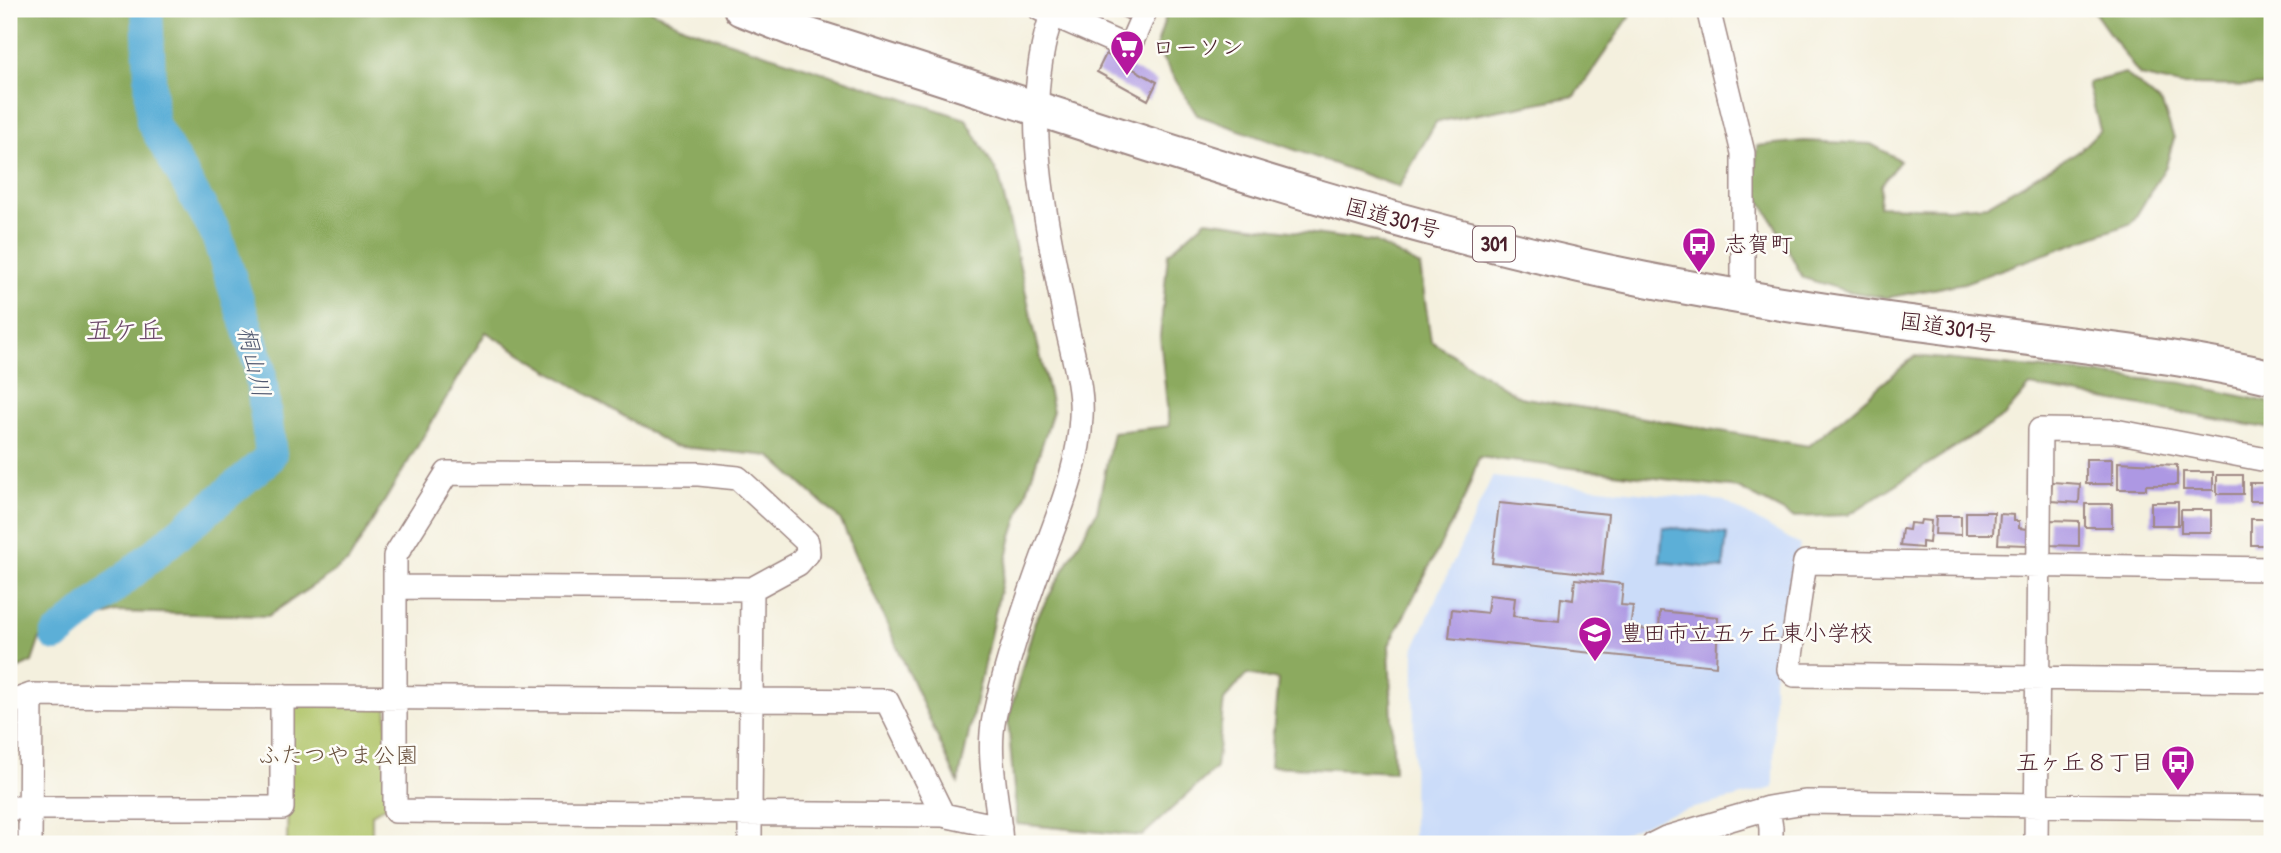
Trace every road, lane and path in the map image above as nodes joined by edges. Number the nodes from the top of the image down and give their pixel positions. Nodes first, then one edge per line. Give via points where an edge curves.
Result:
1 (741, 9) edge
2 (1146, 9) edge
3 (1708, 9) edge
4 (1049, 10) edge
5 (1037, 108) junction
6 (1743, 298) junction
7 (2272, 377) edge
8 (2272, 461) edge
9 (2039, 566) junction
10 (2272, 569) edge
11 (396, 587) junction
12 (752, 589) junction
13 (2038, 678) junction
14 (2272, 681) edge
15 (31, 695) junction
16 (282, 696) junction
17 (395, 696) junction
18 (751, 702) junction
19 (9, 703) edge
20 (2036, 803) junction
21 (20, 808) edge
22 (1768, 808) junction
23 (2272, 808) edge
24 (750, 815) junction
25 (943, 815) junction
26 (1001, 836) edge
27 (30, 844) edge
28 (750, 844) edge
29 (1654, 844) edge
30 (1771, 844) edge
31 (2036, 844) edge

1 - 5 highway, 国道301号 / 301
2 - 4 street via 1129,48
3 - 6 street via 1743,153
4 - 5 street
5 - 6 highway, 国道301号 / 301 via 1370,213 1625,275
5 - 26 street via 1036,144 1044,199 1082,415 1069,486 1024,610 994,719 991,745
6 - 7 highway, 国道301号 / 301 via 2164,357
8 - 9 street via 2115,431 2040,430
9 - 10 street
9 - 13 street
9 - 13 street via 1805,562 1789,669 1795,675
11 - 12 street
11 - 12 street via 395,556 447,473 686,474 738,478 807,542 808,553 798,564
11 - 17 street
12 - 18 street
13 - 14 street
13 - 20 street
15 - 16 street
15 - 19 street
15 - 21 street
16 - 17 street
16 - 21 street via 282,808
17 - 18 street
17 - 24 street via 395,811
18 - 24 street
18 - 25 street via 887,701
20 - 22 street via 1805,802
20 - 23 street
20 - 31 street
21 - 27 street
22 - 29 street
22 - 30 street
24 - 25 street
24 - 28 street
25 - 26 street

